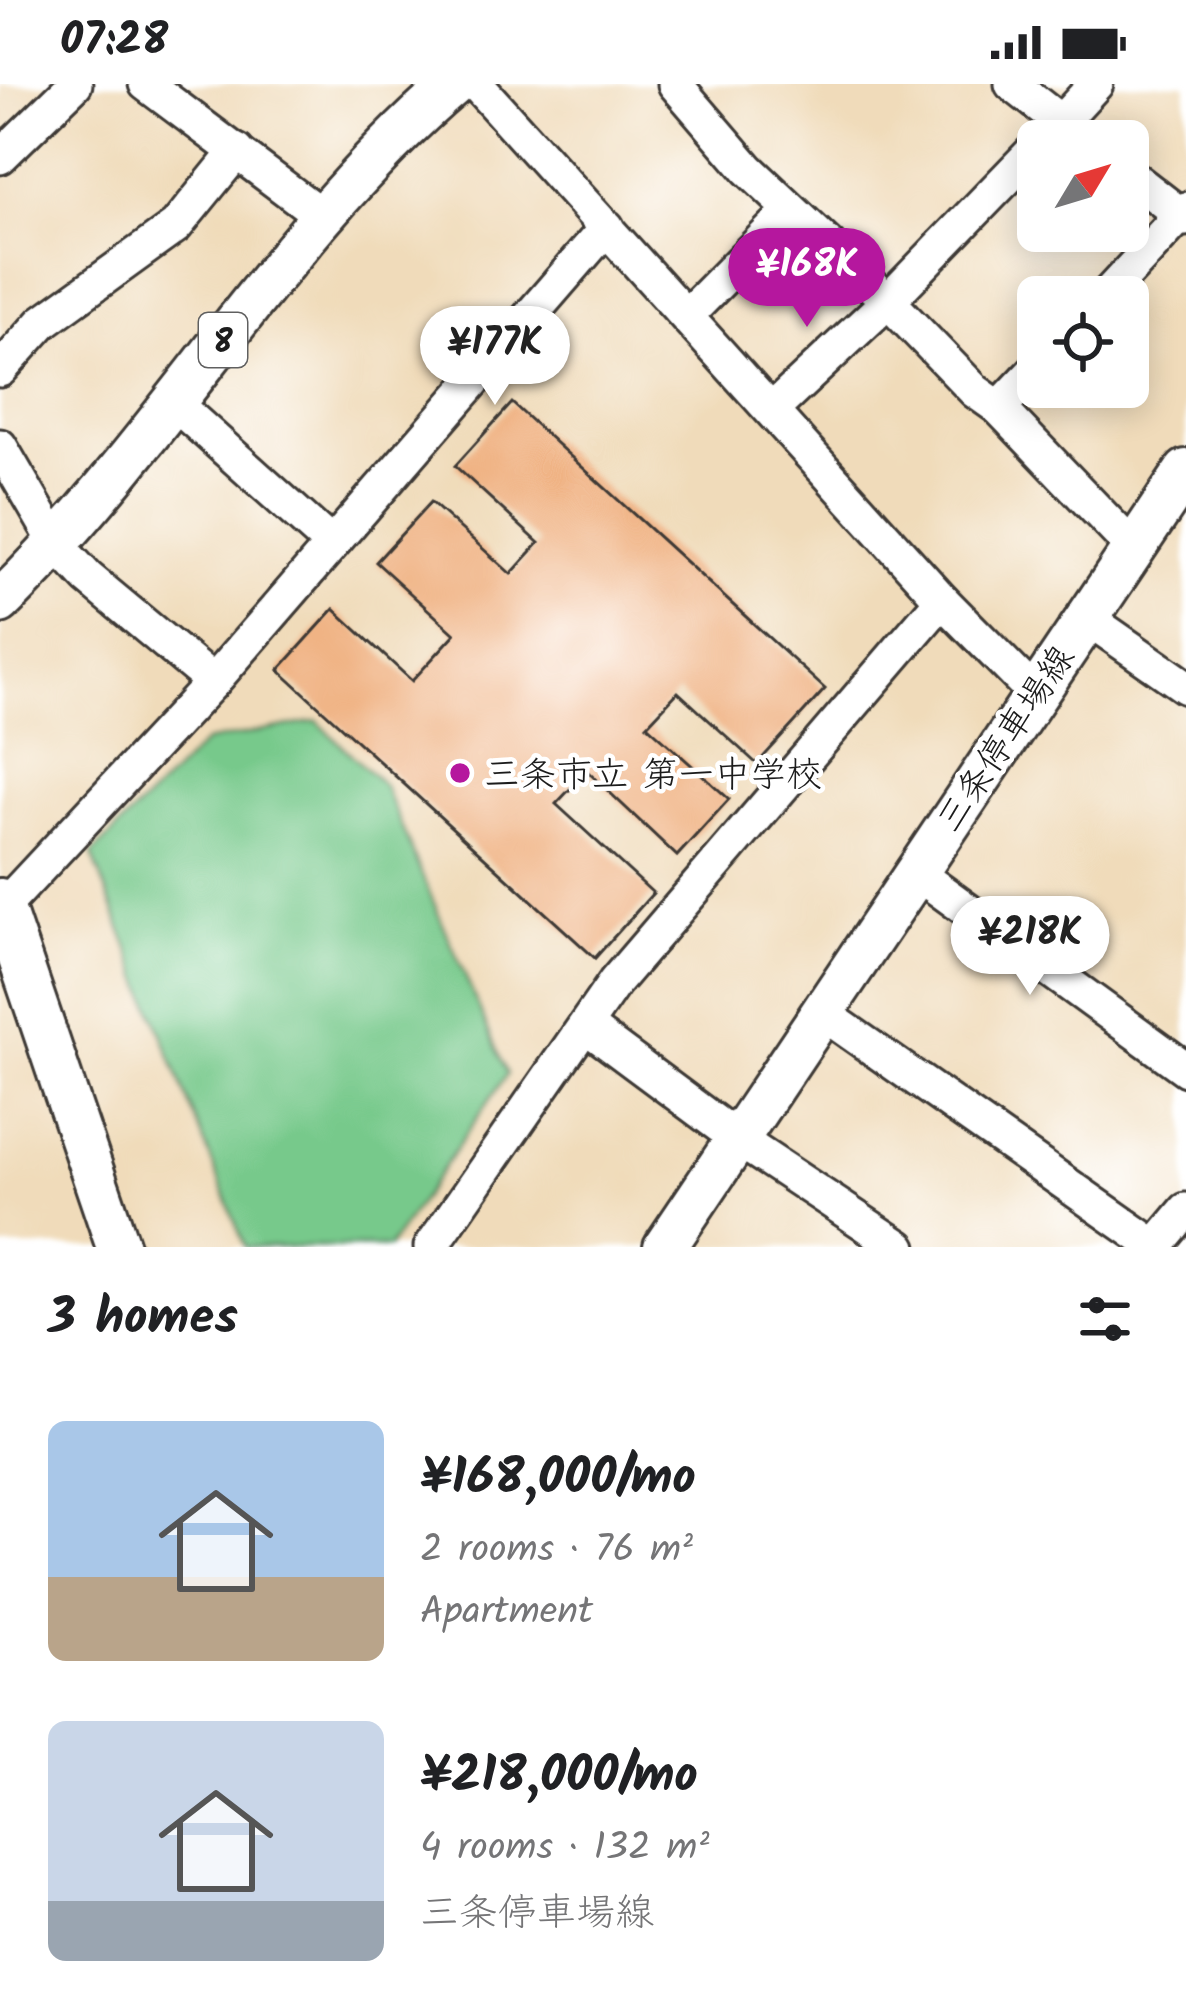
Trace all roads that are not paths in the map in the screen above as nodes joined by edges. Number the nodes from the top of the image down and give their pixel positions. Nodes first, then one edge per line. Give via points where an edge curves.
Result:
1 (75, 84) edge
2 (146, 84) edge
3 (454, 84) edge
4 (476, 84) edge
5 (675, 84) edge
6 (1012, 84) edge
7 (1096, 84) edge
8 (1042, 120) edge
9 (1070, 120) edge
10 (237, 151) junction
11 (0, 157) edge
12 (1017, 177) edge
13 (1149, 189) edge
14 (790, 211) junction
15 (1185, 215) edge
16 (322, 216) junction
17 (607, 227) junction
18 (1125, 276) edge
19 (888, 301) junction
20 (686, 316) junction
21 (0, 370) edge
22 (1017, 389) edge
23 (173, 402) junction
24 (999, 408) junction
25 (772, 409) junction
26 (0, 446) edge
27 (1186, 471) edge
28 (331, 544) junction
29 (58, 546) junction
30 (1133, 548) junction
31 (942, 600) junction
32 (0, 602) edge
33 (1087, 618) junction
34 (213, 682) junction
35 (1186, 687) edge
36 (1034, 693) junction
37 (914, 872) junction
38 (1, 903) edge
39 (821, 1012) junction
40 (587, 1027) junction
41 (1186, 1070) edge
42 (739, 1140) junction
43 (1186, 1210) edge
44 (118, 1247) edge
45 (430, 1247) edge
46 (665, 1247) edge
47 (900, 1247) edge
48 (1155, 1247) edge

1 - 11 street
2 - 10 street
3 - 16 main road, 8
4 - 17 street
5 - 14 street
6 - 8 street
7 - 9 street
10 - 16 street
10 - 21 street via 176,226 43,322
12 - 19 street
13 - 15 street
14 - 19 street
14 - 20 street
15 - 18 street
16 - 23 main road, 8
17 - 20 street
17 - 28 street
19 - 24 street
19 - 25 street
20 - 25 street
22 - 24 street
23 - 28 street
23 - 29 main road, 8
24 - 30 street
25 - 31 street
26 - 29 street
27 - 30 main road, 三条停車場線
28 - 34 street
29 - 32 main road, 8
29 - 34 street
30 - 33 main road, 三条停車場線
31 - 36 street
31 - 40 street via 615,982
33 - 35 street
33 - 36 main road, 三条停車場線
34 - 38 street
36 - 37 main road, 三条停車場線
37 - 39 main road, 三条停車場線
37 - 41 street
38 - 44 main road
39 - 42 main road, 三条停車場線
39 - 48 street
40 - 42 street
40 - 45 street
42 - 46 main road, 三条停車場線
42 - 47 street
43 - 48 street

